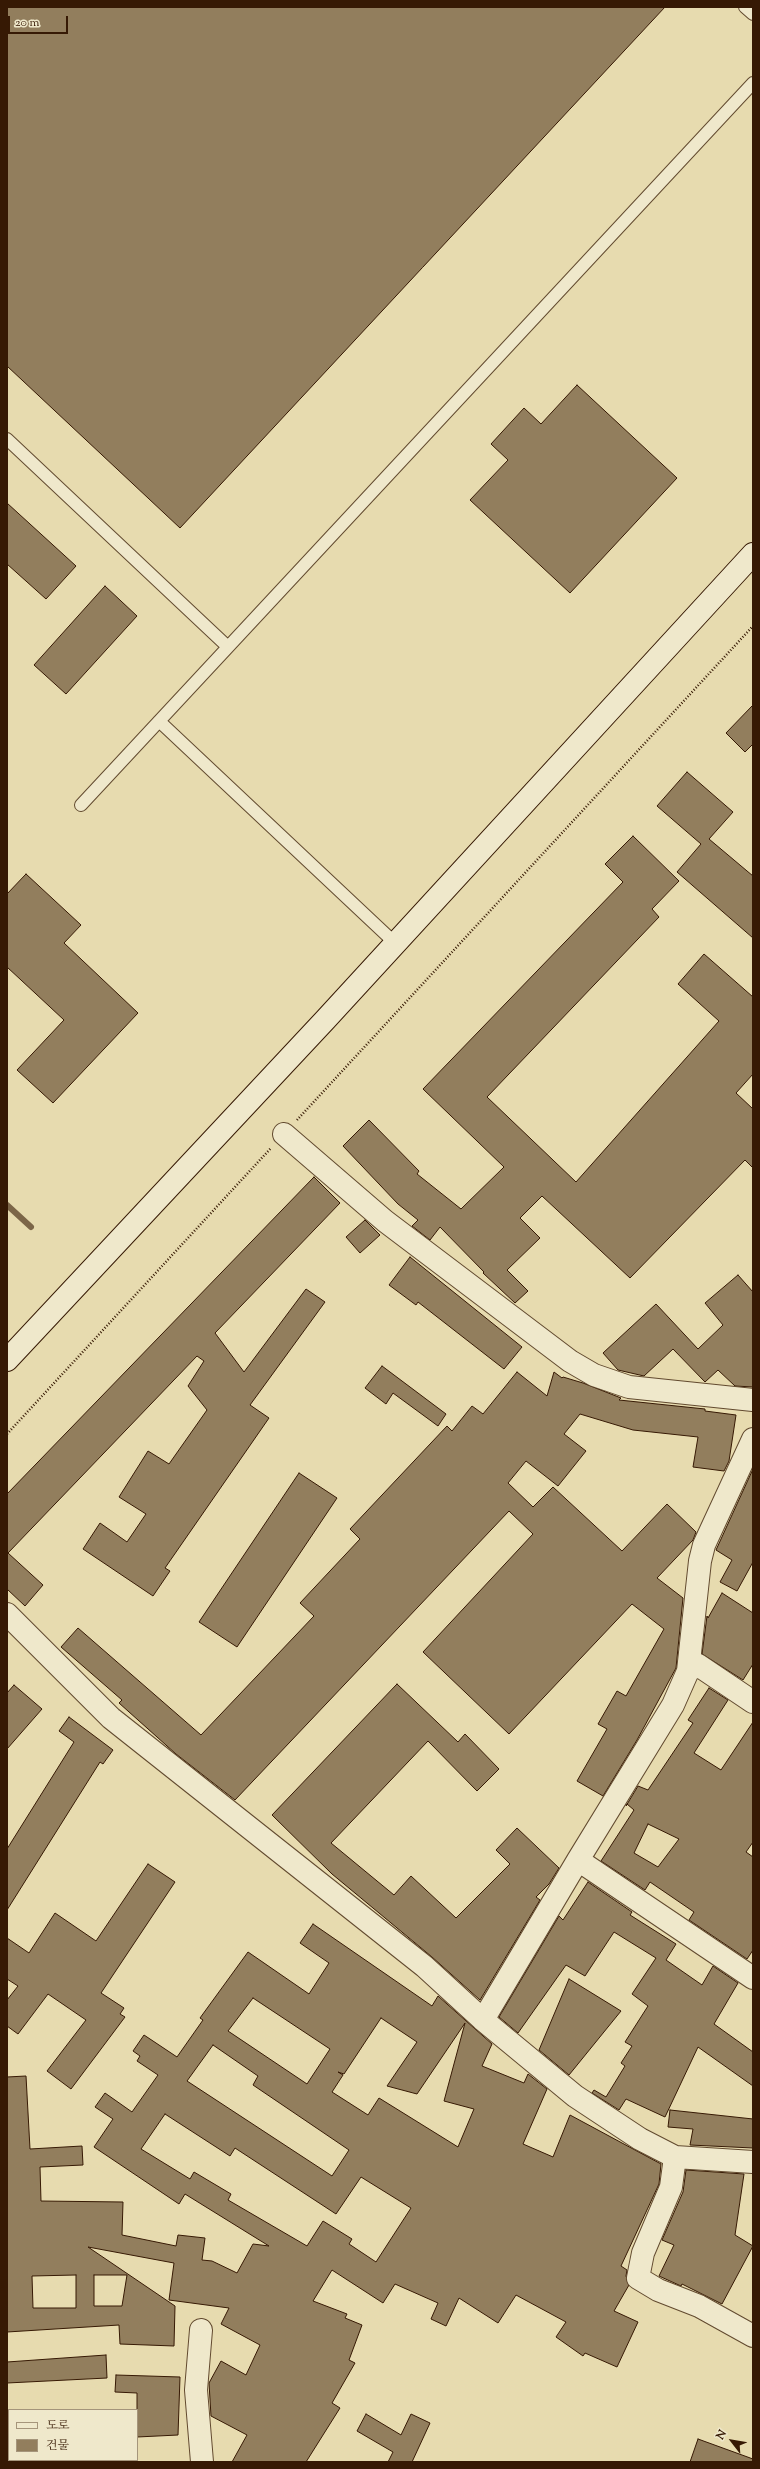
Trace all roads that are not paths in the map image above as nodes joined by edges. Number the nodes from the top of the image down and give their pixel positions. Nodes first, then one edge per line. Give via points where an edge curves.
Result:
1 (745, 7) edge
2 (753, 14) edge
3 (753, 83) edge
4 (7, 439) edge
5 (753, 554) edge
6 (228, 647) junction
7 (159, 722) junction
8 (81, 805) dead end
9 (395, 943) junction
10 (284, 1134) road end
11 (7, 1360) edge
12 (753, 1400) edge
13 (753, 1439) edge
14 (7, 1614) edge
15 (688, 1671) junction
16 (753, 1702) edge
17 (578, 1860) junction
18 (753, 1978) edge
19 (483, 2020) junction
20 (675, 2157) junction
21 (753, 2162) edge
22 (201, 2330) dead end
23 (753, 2336) edge
24 (15, 2462) edge
25 (33, 2462) edge
26 (202, 2462) edge

1 - 2 lane
3 - 6 lane
4 - 6 lane
5 - 9 street
6 - 7 lane
7 - 8 lane
7 - 9 lane
9 - 11 street
10 - 12 street via 385,1221 570,1361 594,1375 628,1387
13 - 15 street via 704,1545
14 - 19 street via 111,1718 424,1966
15 - 16 street via 698,1664
15 - 17 street via 673,1705
17 - 18 street
17 - 19 street
19 - 20 street via 575,2096 640,2139
20 - 21 street
20 - 23 street via 671,2187 643,2253 638,2278 658,2290 699,2306
22 - 26 street via 196,2390
24 - 25 street

